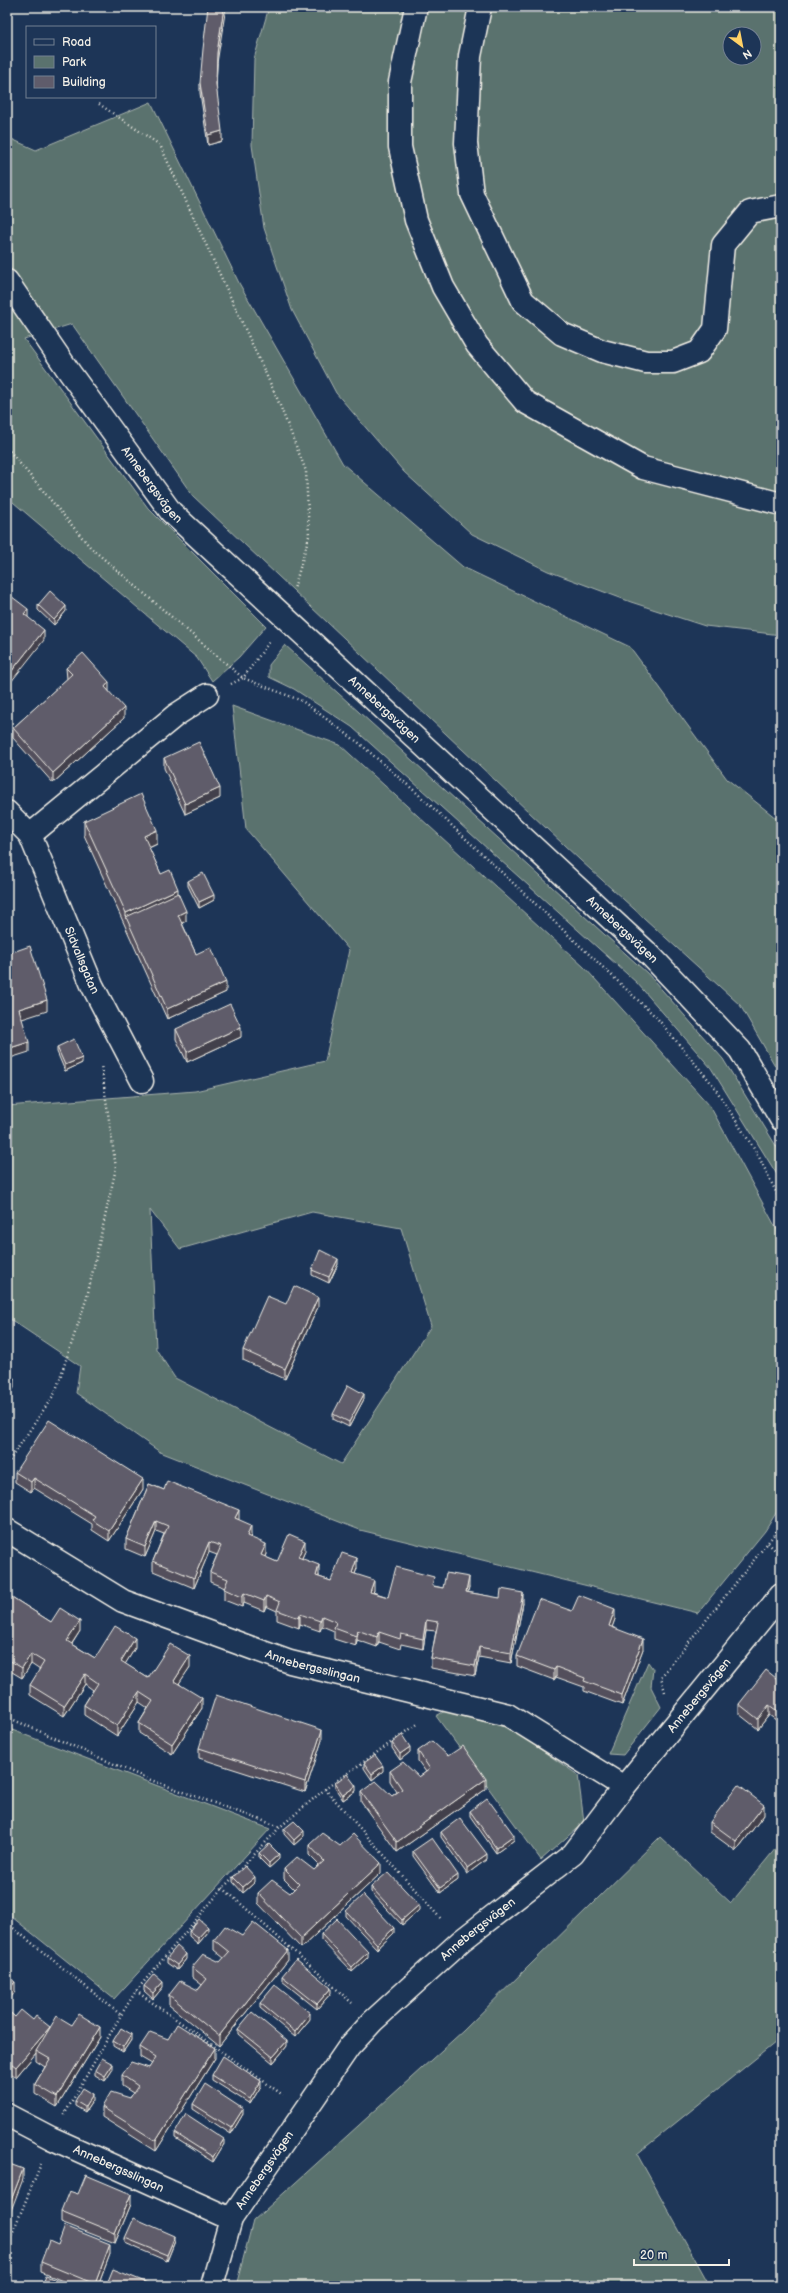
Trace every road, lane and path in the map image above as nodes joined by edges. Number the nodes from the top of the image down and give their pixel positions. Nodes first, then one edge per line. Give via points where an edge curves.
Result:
1 (416, 7) edge
2 (480, 7) edge
3 (99, 104) dead end
4 (781, 206) edge
5 (7, 281) edge
6 (7, 448) edge
7 (781, 504) edge
8 (286, 620) junction
9 (243, 678) junction
10 (207, 695) joint
11 (7, 812) edge
12 (30, 835) junction
13 (101, 1063) dead end
14 (142, 1081) dead end
15 (781, 1119) edge
16 (781, 1202) edge
17 (7, 1464) edge
18 (781, 1526) edge
19 (7, 1530) edge
20 (768, 1543) junction
21 (781, 1556) edge
22 (781, 1595) edge
23 (449, 1702) junction
24 (685, 1712) junction
25 (7, 1717) edge
26 (624, 1787) junction
27 (325, 1789) junction
28 (280, 1827) junction
29 (223, 1888) junction
30 (7, 1923) edge
31 (461, 1941) junction
32 (136, 1991) junction
33 (121, 2014) junction
34 (373, 2021) junction
35 (304, 2110) junction
36 (7, 2115) edge
37 (51, 2138) junction
38 (231, 2219) junction
39 (7, 2246) edge
40 (212, 2286) edge

1 - 7 street via 400,82 400,147 416,220 443,286 477,345 525,402 644,468
2 - 4 street via 470,56 466,135 472,194 523,301 562,334 602,351 646,362 673,362 699,352 714,329 723,245 750,212
3 - 8 path via 160,145 261,363 306,471 309,536
5 - 8 street, Annebergsvägen via 171,512
6 - 9 path via 91,548
8 - 9 path
8 - 15 street, Annebergsvägen via 651,956 740,1050
9 - 10 path
9 - 16 path via 302,701 359,743 417,793 657,1018 713,1085 758,1155
10 - 12 street via 176,715
11 - 12 street, Sidvallsgatan
12 - 14 street, Sidvallsgatan via 92,985
13 - 17 path via 116,1168 87,1297 55,1393
18 - 20 path
19 - 23 street, Annebergsslingan via 123,1601 290,1662
20 - 21 path
20 - 24 path via 661,1677 666,1693
22 - 24 street, Annebergsvägen
23 - 26 street, Annebergsslingan via 508,1716
23 - 27 path
24 - 26 street, Annebergsvägen
25 - 28 path via 148,1779
26 - 31 street, Annebergsvägen via 573,1854
27 - 28 path
27 - 31 path
28 - 29 path
29 - 32 path
29 - 34 path
30 - 33 path
31 - 34 street, Annebergsvägen
32 - 33 path
32 - 35 path
33 - 37 path
34 - 35 street, Annebergsvägen via 349,2047
35 - 38 street, Annebergsvägen
36 - 37 street, Annebergsslingan
37 - 38 street, Annebergsslingan
37 - 39 path
38 - 40 street, Annebergsvägen

